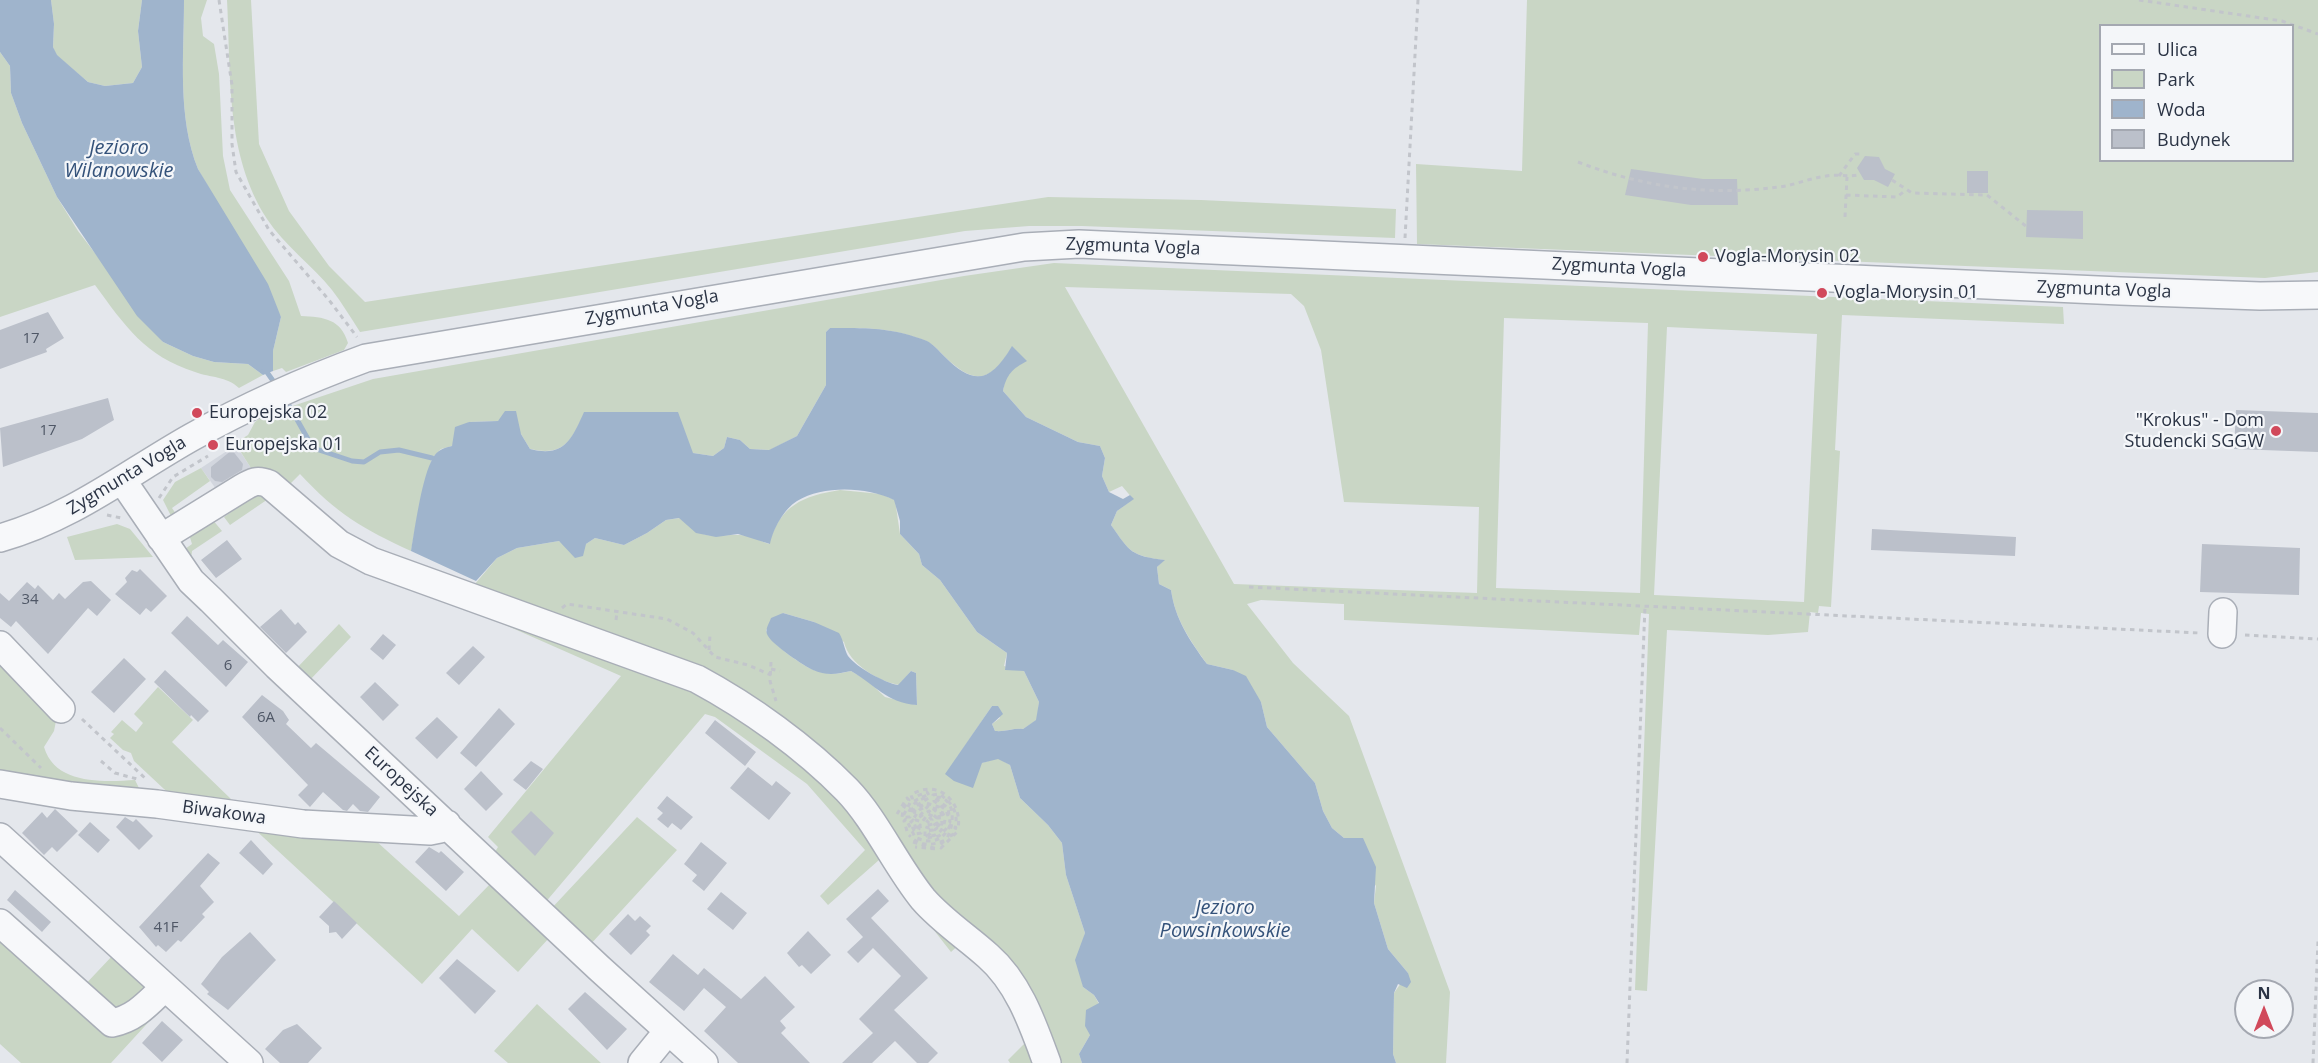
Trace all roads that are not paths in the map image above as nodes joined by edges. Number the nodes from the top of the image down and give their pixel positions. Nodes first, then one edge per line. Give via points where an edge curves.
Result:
1 (2318, 295) edge
2 (122, 480) junction
3 (0, 538) edge
4 (161, 538) junction
5 (0, 645) edge
6 (71, 714) road end
7 (0, 784) edge
8 (447, 824) junction
9 (0, 837) edge
10 (0, 923) edge
11 (165, 987) junction
12 (668, 1031) junction
13 (249, 1063) edge
14 (642, 1063) edge
15 (704, 1063) edge
16 (1047, 1063) edge

1 - 2 street, Zygmunta Vogla via 2260,297 1079,244 1003,249 366,358 246,407
2 - 3 street, Zygmunta Vogla via 55,520
2 - 4 street, Europejska
4 - 8 street, Europejska via 204,594
4 - 16 street via 255,481 269,484 358,555 697,679 723,693 776,729 848,791 923,899 993,961 1023,1002
5 - 6 street
7 - 8 street, Biwakowa via 303,824 430,831
8 - 12 street, Europejska
9 - 11 street
10 - 11 street via 112,1023 135,1015
11 - 13 street
12 - 14 street
12 - 15 street, Europejska

